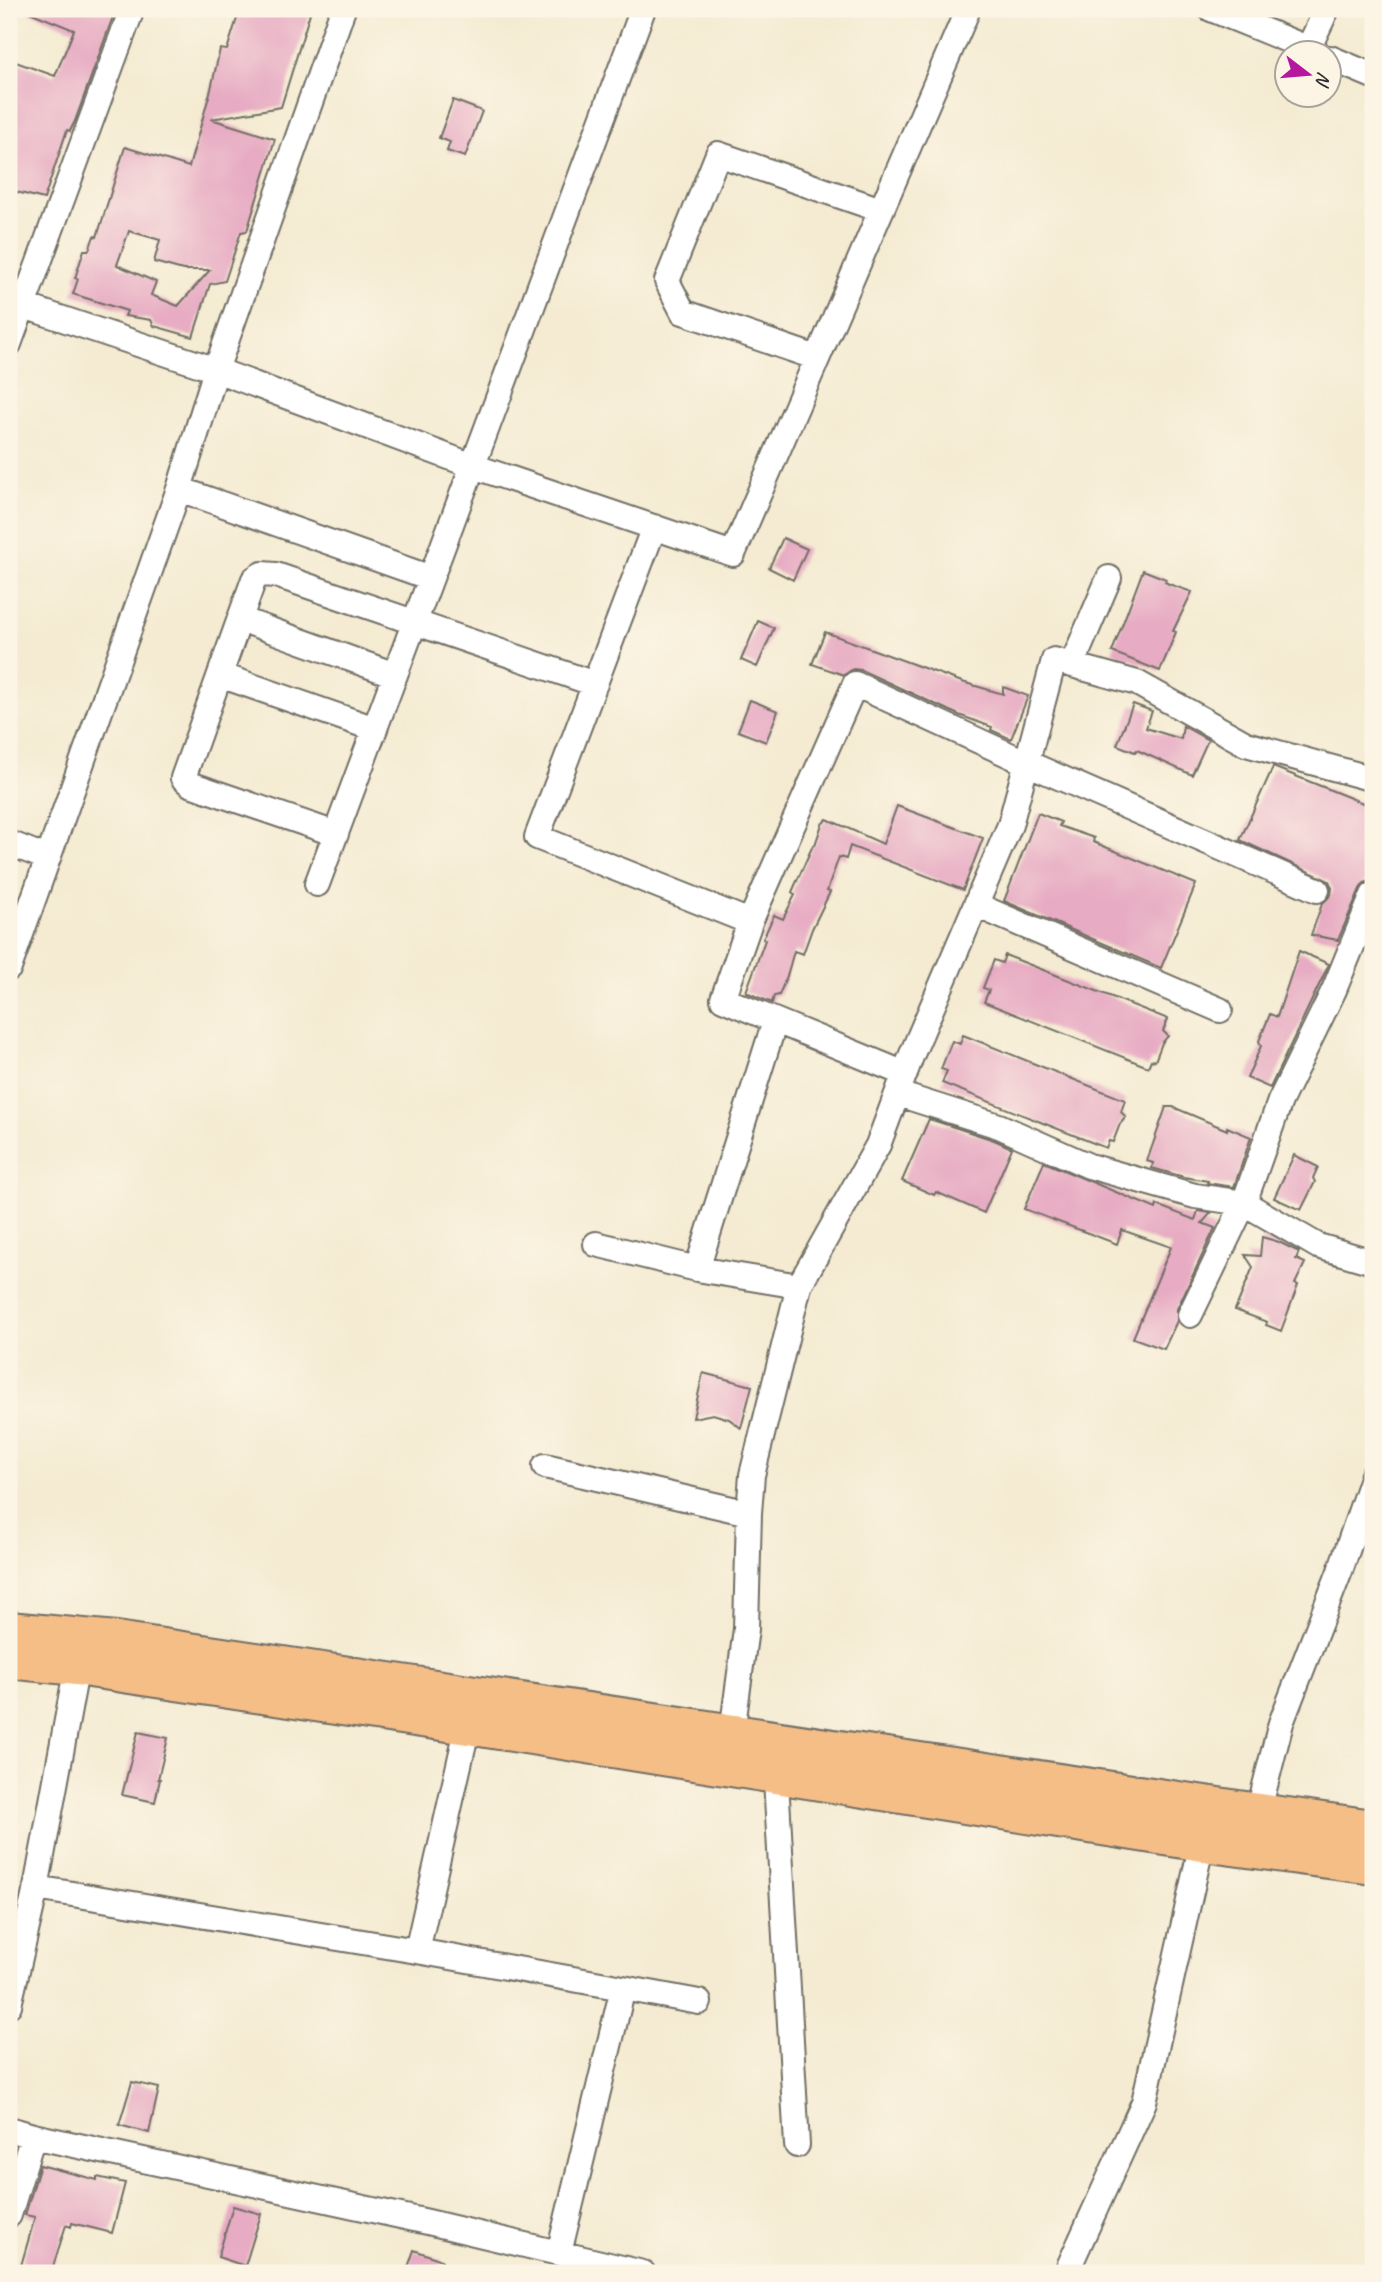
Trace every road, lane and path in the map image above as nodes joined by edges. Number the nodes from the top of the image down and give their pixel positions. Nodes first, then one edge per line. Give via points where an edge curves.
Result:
1 (132, 9) edge
2 (344, 9) edge
3 (643, 9) edge
4 (968, 9) edge
5 (1211, 9) edge
6 (1327, 9) edge
7 (1282, 38) edge
8 (1321, 38) edge
9 (1344, 64) edge
10 (1373, 76) edge
11 (881, 210) junction
12 (16, 303) edge
13 (9, 344) edge
14 (817, 358) junction
15 (216, 370) junction
16 (473, 466) junction
17 (179, 489) junction
18 (654, 527) junction
19 (431, 578) junction
20 (1110, 578) dead end
21 (240, 619) junction
22 (415, 621) junction
23 (1072, 665) junction
24 (220, 675) junction
25 (395, 675) junction
26 (595, 684) junction
27 (374, 730) junction
28 (1027, 763) junction
29 (1373, 779) edge
30 (336, 834) junction
31 (9, 843) edge
32 (47, 858) junction
33 (317, 884) dead end
34 (1317, 890) dead end
35 (1373, 895) edge
36 (976, 905) junction
37 (750, 922) junction
38 (9, 968) edge
39 (1220, 1010) dead end
40 (775, 1021) junction
41 (901, 1084) junction
42 (1244, 1203) junction
43 (596, 1244) dead end
44 (1373, 1262) edge
45 (697, 1269) junction
46 (799, 1286) junction
47 (1190, 1314) dead end
48 (545, 1466) dead end
49 (1373, 1475) edge
50 (749, 1513) junction
51 (9, 1631) edge
52 (9, 1659) edge
53 (76, 1667) junction
54 (468, 1726) junction
55 (730, 1751) junction
56 (775, 1758) junction
57 (1206, 1824) junction
58 (1373, 1829) edge
59 (1254, 1830) junction
60 (1373, 1865) edge
61 (36, 1888) junction
62 (417, 1951) junction
63 (623, 1988) junction
64 (699, 2003) dead end
65 (9, 2005) edge
66 (9, 2129) edge
67 (33, 2136) junction
68 (797, 2145) dead end
69 (9, 2215) edge
70 (559, 2253) junction
71 (643, 2273) edge
72 (1066, 2273) edge

1 - 12 street
2 - 15 street
3 - 16 street
4 - 11 street
5 - 7 street
6 - 8 street
9 - 10 street
11 - 14 street
11 - 14 street via 718,153 667,281 683,312
12 - 13 street
12 - 15 street
14 - 18 street via 733,554
15 - 16 street
15 - 17 street
16 - 18 street
16 - 19 street
17 - 19 street
17 - 32 street
18 - 26 street
19 - 22 street
20 - 23 street
21 - 22 street via 254,579 262,574
21 - 24 street
21 - 25 street
22 - 25 street
22 - 26 street
23 - 28 street via 1054,660
23 - 29 street via 1137,683 1246,744
24 - 27 street
24 - 30 street via 183,778
25 - 27 street
26 - 37 street via 537,837
27 - 30 street
28 - 34 street
28 - 36 street via 1010,825
28 - 37 street via 855,684
30 - 33 street
31 - 32 street
32 - 38 street
35 - 42 street via 1334,990 1280,1101
36 - 39 street
36 - 41 street
37 - 40 street via 723,999
40 - 41 street
40 - 45 street
41 - 42 street via 1089,1166 1195,1196
41 - 46 street via 878,1145
42 - 44 street via 1318,1246
42 - 47 street
43 - 45 street
45 - 46 street
46 - 50 street via 752,1475
48 - 50 street
49 - 59 street via 1281,1723
50 - 55 street via 746,1629
51 - 55 highway via 116,1641
52 - 53 highway
53 - 54 highway
53 - 61 street
54 - 55 highway
54 - 62 street
55 - 56 highway
56 - 57 highway
56 - 68 street
57 - 59 highway
57 - 72 street via 1144,2102
58 - 59 highway
59 - 60 highway
61 - 62 street
61 - 65 street
62 - 63 street
63 - 64 street
63 - 70 street
66 - 67 street
67 - 69 street
67 - 70 street
70 - 71 street

